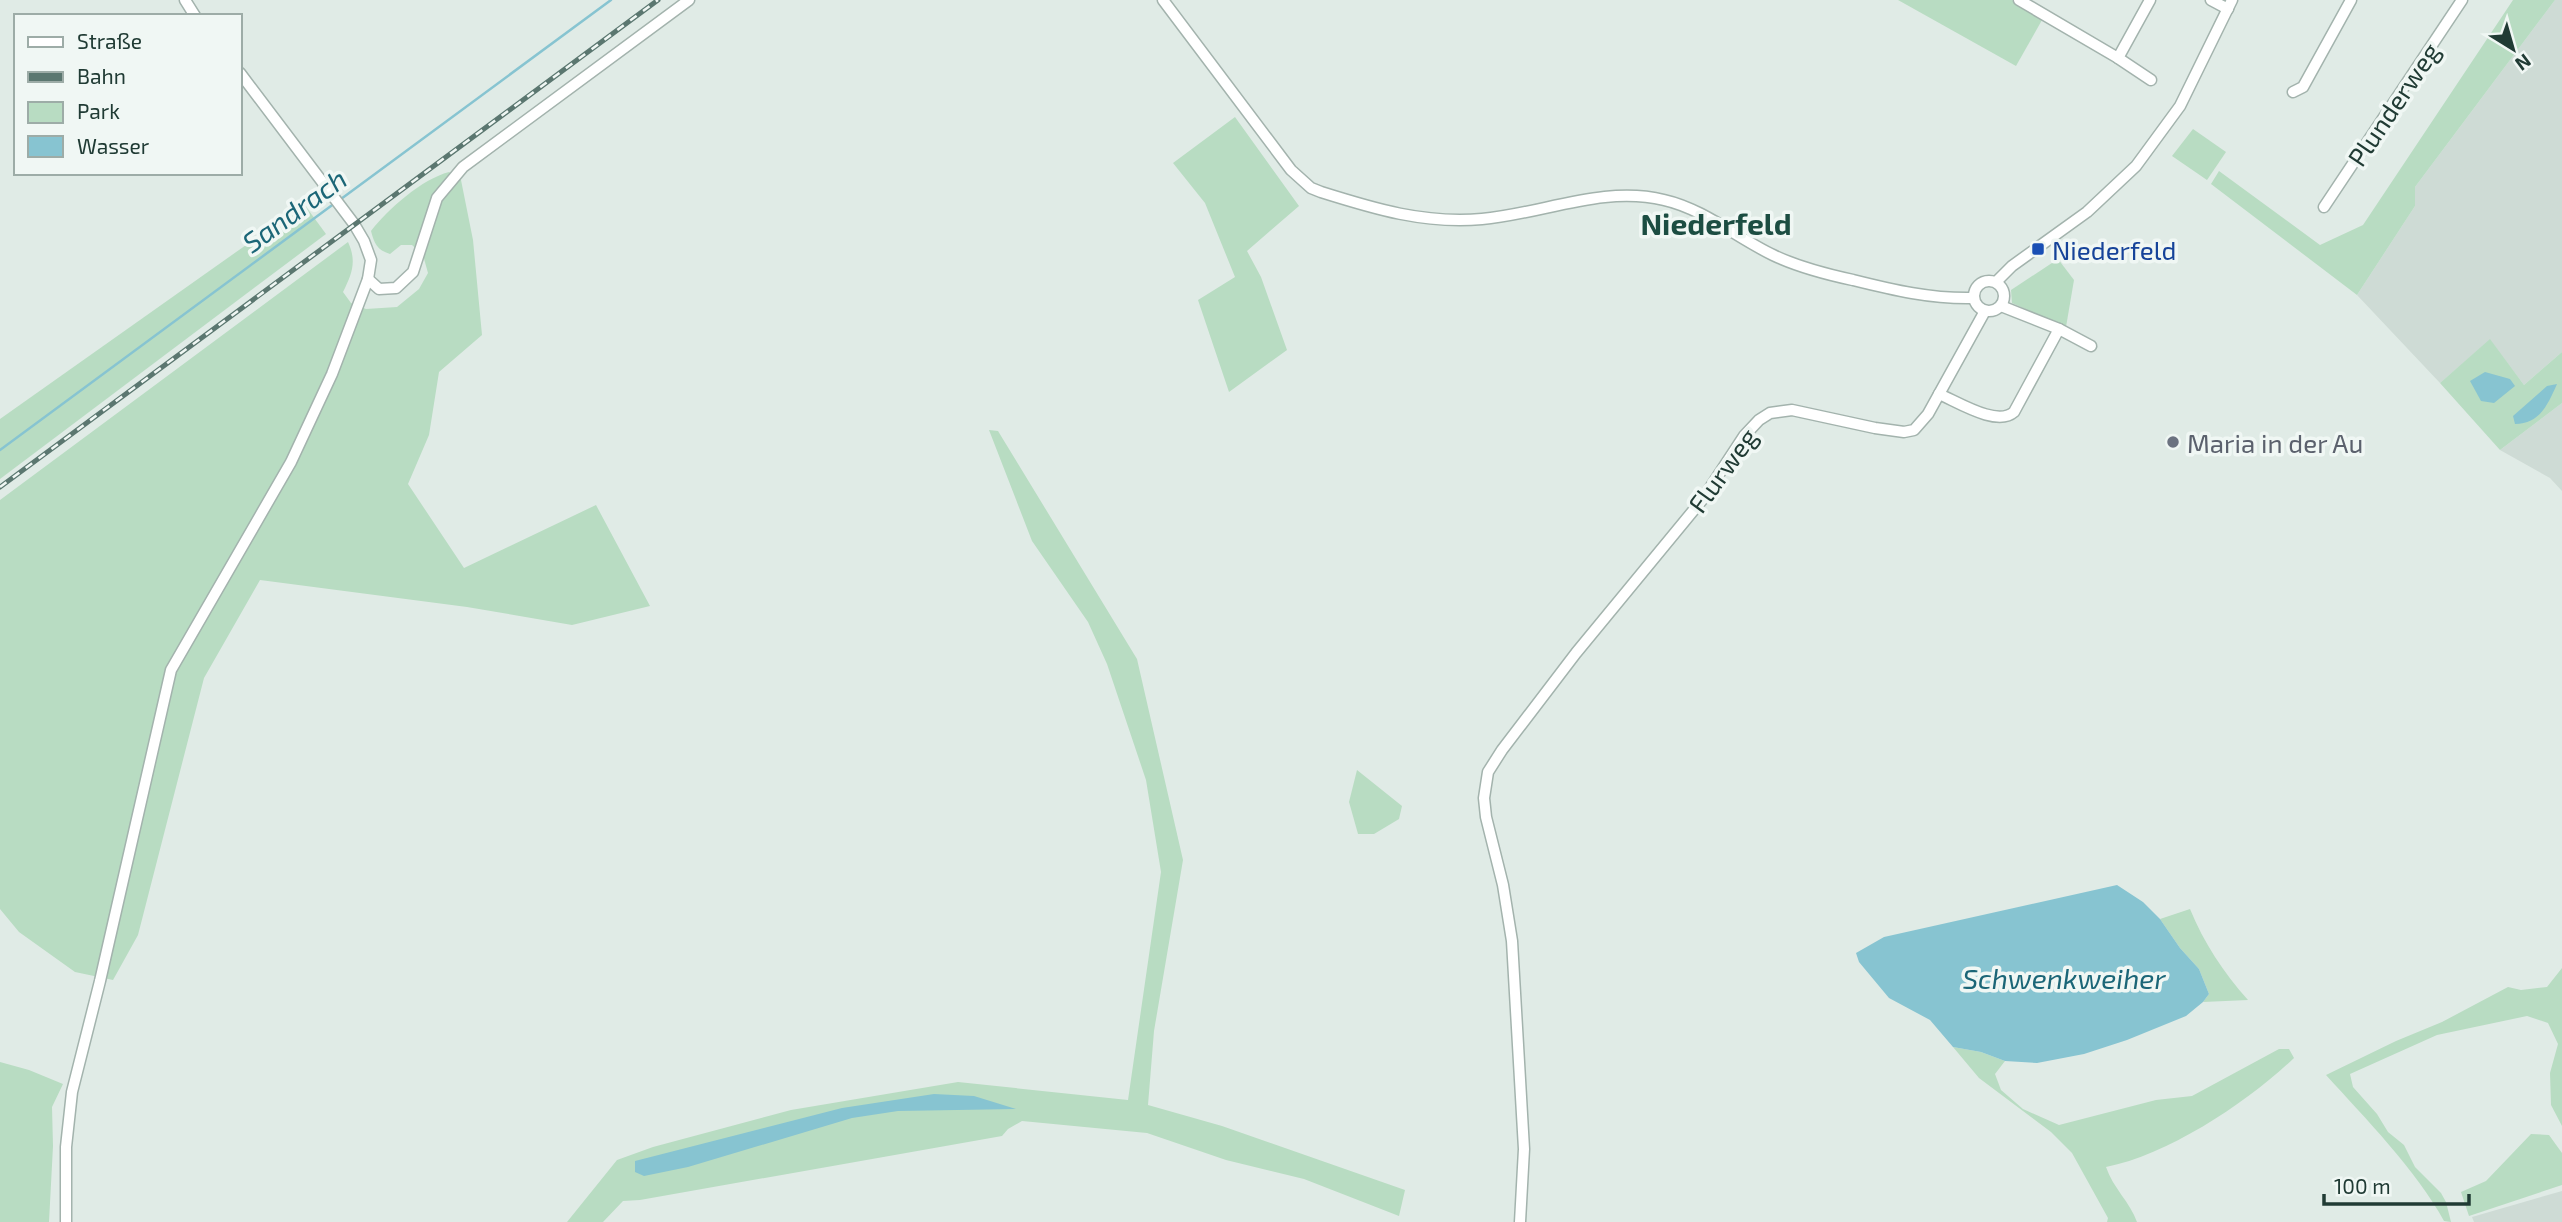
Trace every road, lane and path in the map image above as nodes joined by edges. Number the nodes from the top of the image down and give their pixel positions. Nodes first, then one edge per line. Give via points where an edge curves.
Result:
1 (689, 0) edge
2 (1163, 0) edge
3 (2019, 0) edge
4 (2150, 0) edge
5 (2211, 0) edge
6 (2351, 0) edge
7 (2462, 0) edge
8 (2230, 4) edge
9 (2118, 58) junction
10 (242, 76) edge
11 (2151, 80) dead end
12 (2293, 92) dead end
13 (2324, 207) dead end
14 (368, 279) junction
15 (1996, 282) junction
16 (1973, 298) junction
17 (2001, 306) junction
18 (1985, 311) junction
19 (2059, 328) junction
20 (2091, 346) dead end
21 (1939, 394) junction
22 (66, 1222) edge
23 (1520, 1222) edge

1 - 14 street via 463,167 438,198 413,272 396,288 379,289
2 - 16 street via 1291,170 1321,192 1396,215 1435,220 1505,216 1621,195 1664,200 1805,268 1924,296
3 - 9 street
4 - 9 street
5 - 8 street
6 - 12 street via 2303,87
7 - 13 street, Plunderweg
8 - 15 street via 2180,106 2136,166 2087,212
9 - 11 street
10 - 14 street via 364,241 370,260
14 - 22 street via 291,462 171,670 72,1092
15 - 16 street via 1979,283
15 - 17 street via 2003,289
16 - 18 street
17 - 18 street
17 - 19 street
18 - 21 street, Flurweg
19 - 20 street
19 - 21 street via 2009,417 1993,417
21 - 23 street, Flurweg via 1922,423 1904,432 1792,410 1770,413 1759,420 1702,500 1576,653 1488,772 1486,817 1512,941 1524,1149

